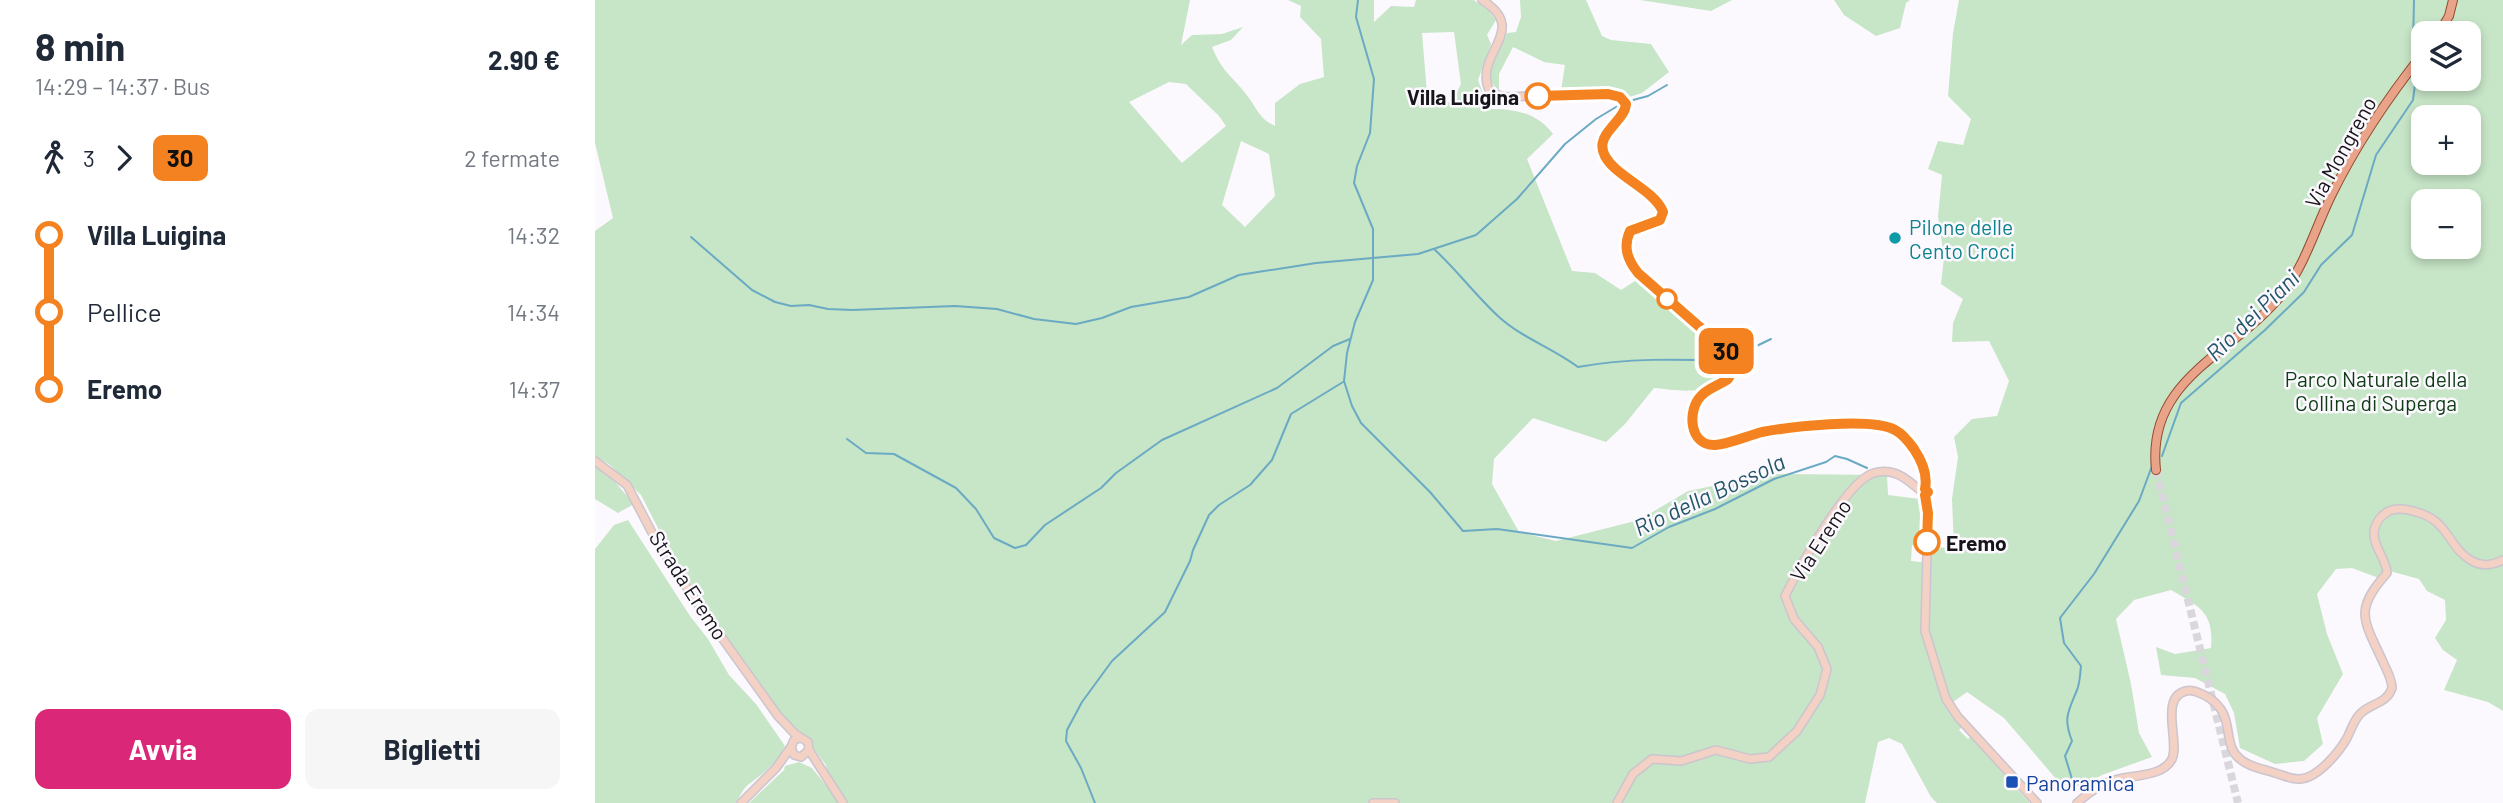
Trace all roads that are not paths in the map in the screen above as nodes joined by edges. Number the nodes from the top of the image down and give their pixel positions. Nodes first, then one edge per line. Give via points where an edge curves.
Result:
1 (1482, 0) edge
2 (2453, 0) edge
3 (2445, 21) edge
4 (2411, 68) edge
5 (595, 461) edge
6 (2156, 470) tunnel mouth
7 (1924, 492) junction
8 (2503, 560) edge
9 (778, 716) junction
10 (800, 738) junction
11 (791, 746) junction
12 (809, 750) junction
13 (800, 757) junction
14 (776, 768) junction
15 (825, 777) junction
16 (741, 803) edge
17 (843, 803) edge
18 (1373, 803) edge
19 (1395, 803) edge
20 (1617, 803) edge
21 (2037, 803) edge
22 (2077, 803) edge

1 - 7 main road via 1501,16 1504,28 1485,77 1489,92 1504,97 1608,94 1626,104 1603,140 1603,151 1663,212 1660,220 1630,231 1629,261 1718,343 1733,365 1728,379 1702,394 1693,408 1692,423 1701,441 1715,445 1778,429 1877,425 1906,439 1921,460 1927,479
2 - 3 main road
4 - 6 main road, Via Mongreno via 2331,197 2291,282 2267,312 2171,398 2157,426
5 - 9 main road, Strada Eremo via 627,485 658,544
7 - 20 main road, Via Eremo via 1894,471 1872,473 1856,484 1797,572 1785,596 1794,619 1818,647 1827,669 1820,695 1797,731 1769,757 1750,759 1716,750 1681,761 1653,759 1633,774
7 - 21 main road via 1928,513 1925,632 1946,699
8 - 22 main road via 2490,566 2472,561 2425,514 2395,509 2384,514 2375,525 2374,536 2387,573 2367,598 2364,610 2392,688 2388,697 2360,714 2341,747 2314,775 2297,780 2238,758 2223,712 2210,699 2188,690 2173,703 2174,748 2166,766 2110,781
9 - 10 main road, Strada Eremo
9 - 11 main road, Strada Eremo
10 - 11 main road
10 - 12 main road via 808,742
11 - 13 main road
11 - 14 main road
12 - 13 main road
12 - 15 main road
13 - 14 main road
13 - 15 main road
14 - 16 main road
15 - 17 main road
18 - 19 main road

